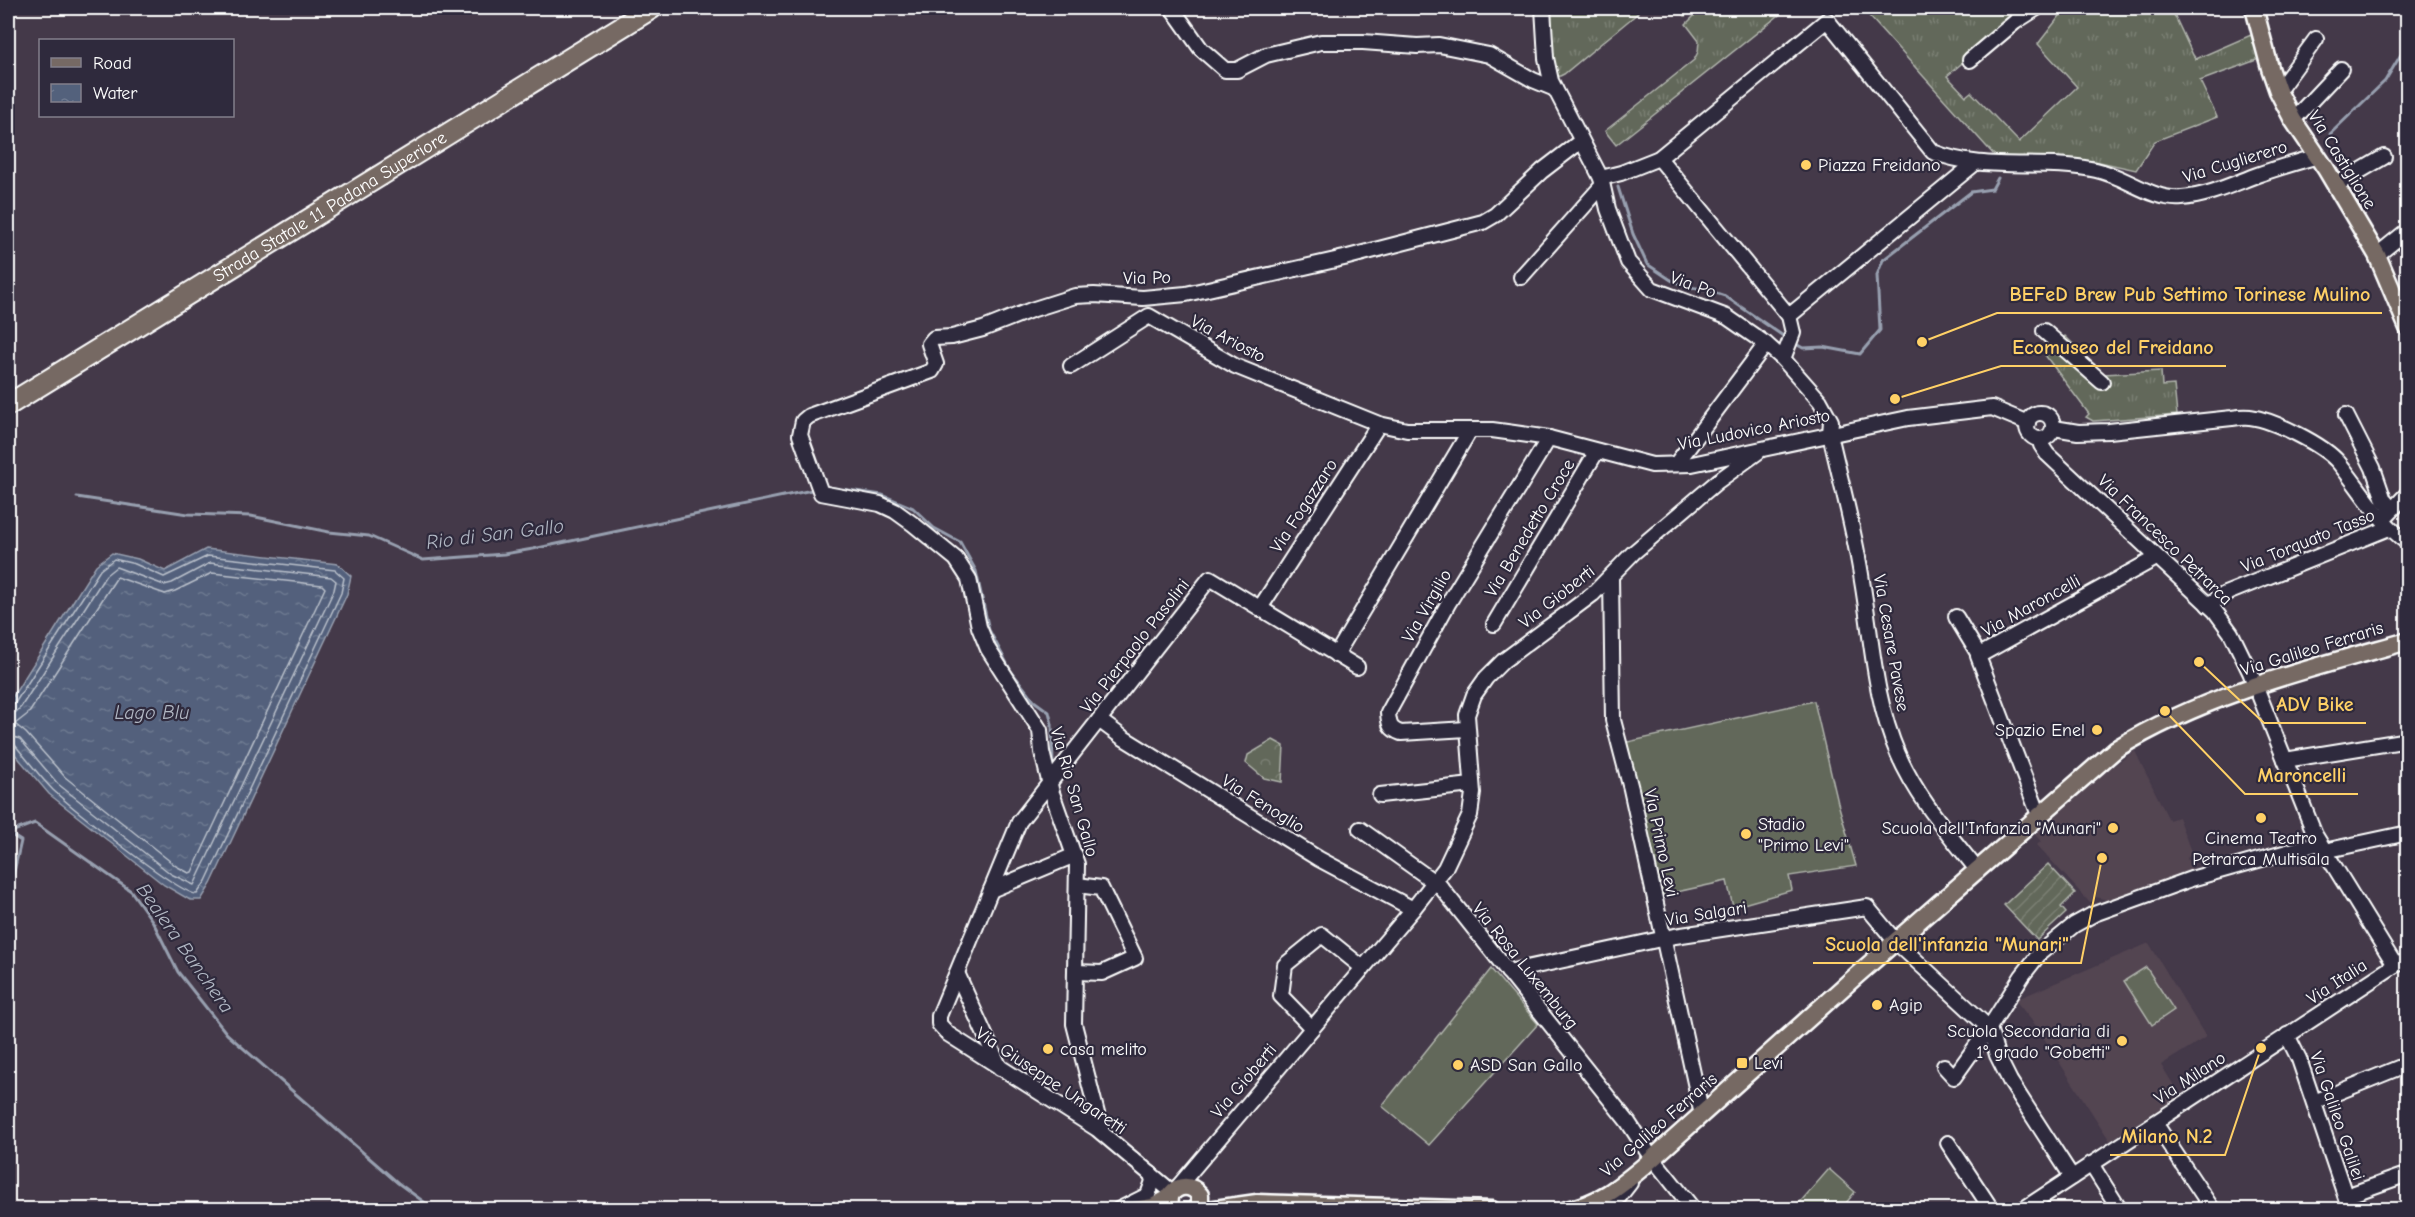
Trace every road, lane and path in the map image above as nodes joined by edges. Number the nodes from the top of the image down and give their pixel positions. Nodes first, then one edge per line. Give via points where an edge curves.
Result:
1 (632, 8) edge
2 (652, 8) edge
3 (1172, 8) edge
4 (1543, 8) edge
5 (2037, 8) edge
6 (2254, 8) edge
7 (2316, 39) dead end
8 (1970, 60) dead end
9 (2341, 69) dead end
10 (1555, 89) junction
11 (2278, 91) junction
12 (2293, 120) junction
13 (1581, 141) junction
14 (2318, 156) junction
15 (2384, 157) dead end
16 (1659, 158) junction
17 (1974, 164) junction
18 (1602, 182) junction
19 (2336, 185) junction
20 (2408, 230) edge
21 (2377, 255) junction
22 (1521, 277) dead end
23 (1789, 316) junction
24 (2405, 318) edge
25 (2044, 331) dead end
26 (1766, 344) junction
27 (1783, 359) junction
28 (1071, 366) dead end
29 (2102, 382) dead end
30 (8, 393) edge
31 (8, 405) edge
32 (2346, 415) dead end
33 (2028, 423) junction
34 (1378, 424) junction
35 (2054, 428) junction
36 (1469, 432) junction
37 (1830, 434) junction
38 (1549, 438) junction
39 (2040, 440) junction
40 (1762, 449) junction
41 (1597, 451) junction
42 (1676, 464) junction
43 (821, 493) joint
44 (2408, 493) edge
45 (2391, 509) junction
46 (2385, 524) junction
47 (2408, 543) edge
48 (2156, 558) junction
49 (1611, 577) junction
50 (2208, 605) junction
51 (1260, 608) junction
52 (1956, 617) dead end
53 (1494, 624) dead end
54 (2408, 641) edge
55 (1336, 655) junction
56 (1979, 655) junction
57 (1357, 667) dead end
58 (2255, 684) junction
59 (1099, 720) junction
60 (1467, 729) junction
61 (2408, 740) edge
62 (2285, 760) junction
63 (1051, 782) junction
64 (1472, 785) junction
65 (1380, 795) dead end
66 (2039, 815) junction
67 (1360, 829) dead end
68 (2408, 833) edge
69 (2322, 847) junction
70 (1075, 855) junction
71 (1978, 871) junction
72 (1435, 882) junction
73 (1077, 885) junction
74 (991, 890) junction
75 (1413, 909) junction
76 (1663, 939) junction
77 (1896, 942) junction
78 (2401, 963) edge
79 (1363, 968) junction
80 (1076, 972) junction
81 (1508, 972) junction
82 (957, 973) junction
83 (939, 1024) joint
84 (1312, 1028) junction
85 (1989, 1028) junction
86 (2287, 1035) junction
87 (2408, 1064) edge
88 (1944, 1066) dead end
89 (1000, 1068) junction
90 (2314, 1102) junction
91 (1702, 1114) junction
92 (2155, 1123) junction
93 (1102, 1133) junction
94 (1948, 1143) dead end
95 (1204, 1158) junction
96 (1648, 1163) junction
97 (2091, 1164) junction
98 (1151, 1174) junction
99 (2408, 1174) edge
100 (2072, 1176) junction
101 (1198, 1192) junction
102 (1172, 1197) edge
103 (1257, 1203) junction
104 (2348, 1203) edge
105 (1577, 1208) edge
106 (2026, 1208) edge
107 (1119, 1209) edge
108 (1134, 1209) edge
109 (1200, 1209) edge
110 (1208, 1209) edge
111 (1492, 1209) edge
112 (1609, 1209) edge
113 (1694, 1209) edge
114 (1992, 1209) edge
115 (2120, 1209) edge
116 (2213, 1209) edge

1 - 30 highway, Strada Statale 11 Padana Superiore
2 - 31 highway, Strada Statale 11 Padana Superiore
3 - 10 street via 1201,49 1225,70 1237,70 1266,54 1321,42 1439,45 1489,56
4 - 10 street, Via Po via 1546,58
5 - 8 street
6 - 11 main road, Via Castiglione
7 - 11 street
9 - 12 street
10 - 13 street, Via Po
11 - 12 main road, Via Castiglione
12 - 14 main road, Via Castiglione
13 - 18 street, Via Po
13 - 43 street, Via Po via 1483,222 1186,294 1143,298 1075,296 983,329 934,338 929,344 936,364 932,371 803,421 800,435
14 - 17 street, Via Cuglierero via 2183,198 2156,195 2116,175 2076,167
14 - 19 main road, Via Castiglione
15 - 19 street
16 - 17 street, Via Cuglierero via 1827,20 1933,152
16 - 18 street
16 - 23 street
17 - 23 street
18 - 22 street
18 - 26 street, Via Po via 1628,262 1652,289 1726,317
19 - 21 main road, Via Castiglione
20 - 21 street
21 - 24 main road, Via Castiglione
23 - 27 street via 1793,333
25 - 29 street
26 - 27 street, Via Po
26 - 42 street
27 - 37 street, Via Po via 1828,412
28 - 34 street, Via Ariosto via 1149,316 1235,366
32 - 45 street
33 - 35 street via 2033,415 2043,413
33 - 37 street, Via Ludovico Ariosto via 1992,408 1908,418
33 - 39 street via 2031,436
34 - 36 street, Via Ludovico Ariosto via 1407,430
34 - 51 street, Via Fogazzaro
35 - 39 street
35 - 46 street via 2092,432 2232,418 2263,420 2338,461
36 - 38 street, Via Ludovico Ariosto via 1492,430
36 - 55 street
37 - 40 street, Via Ludovico Ariosto
37 - 71 street, Via Cesare Pavese via 1862,578 1880,701 1889,731 1917,791
38 - 41 street, Via Ludovico Ariosto
38 - 60 street, Via Virgilio via 1449,602 1388,713 1389,725 1401,733
39 - 48 street, Via Francesco Petrarca via 2047,454
40 - 42 street, Via Ludovico Ariosto
40 - 49 street, Via Gioberti via 1718,481
41 - 42 street, Via Ludovico Ariosto via 1652,465
41 - 53 street, Via Benedetto Croce
43 - 63 street, Via Rio San Gallo via 880,504 914,524 961,565 969,579 988,649 1040,730
44 - 45 street
45 - 46 street
46 - 47 street
46 - 50 street, Via Torquato Tasso
48 - 50 street, Via Francesco Petrarca
48 - 56 street, Via Maroncelli
49 - 60 street, Via Gioberti via 1492,670 1474,695
49 - 76 street, Via Primo Levi via 1613,720
50 - 58 street, Via Francesco Petrarca via 2231,633
51 - 55 street, Via Pierpaolo Pasolini
51 - 59 street, Via Pierpaolo Pasolini via 1210,578
52 - 56 street
54 - 58 main road, Via Galileo Ferraris
55 - 57 street, Via Pierpaolo Pasolini
56 - 66 street, Via Maroncelli
58 - 62 street, Via Francesco Petrarca
58 - 66 main road, Via Galileo Ferraris via 2134,738 2099,762
59 - 63 street, Via Pierpaolo Pasolini
59 - 75 street, Via Fenoglio via 1310,854
60 - 64 street, Via Gioberti
61 - 62 street
62 - 69 street, Via Francesco Petrarca
63 - 70 street, Via Rio San Gallo
63 - 74 street, Via Pierpaolo Pasolini via 1019,822
64 - 65 street
64 - 72 street, Via Gioberti via 1470,814
66 - 71 main road, Via Galileo Ferraris
67 - 72 street
68 - 69 street
69 - 78 street, Via Francesco Petrarca
69 - 85 street via 2199,876 2094,914 2040,953
70 - 73 street, Via Rio San Gallo
70 - 74 street
71 - 77 main road, Via Galileo Ferraris
72 - 75 street, Via Gioberti
72 - 81 street, Via Rosa Luxemburg
73 - 80 street, Via Rio San Gallo
73 - 80 street via 1101,888 1135,958 1102,974
74 - 82 street, Via Pierpaolo Pasolini
75 - 79 street, Via Gioberti
76 - 77 street, Via Salgari via 1867,907
76 - 81 street, Via Salgari
76 - 91 street, Via Primo Levi
77 - 85 street
77 - 91 main road, Via Galileo Ferraris
78 - 86 street, Via Italia
79 - 84 street, Via Gioberti
79 - 84 street via 1323,935 1285,965 1281,996
80 - 93 street, Via Rio San Gallo via 1074,1024
81 - 96 street, Via Rosa Luxemburg via 1628,1122
82 - 83 street, Via Pierpaolo Pasolini
82 - 89 street
83 - 89 street, Via Giuseppe Ungaretti
84 - 95 street, Via Gioberti
85 - 88 street via 1954,1077
85 - 100 street via 2010,1081
86 - 90 street, Via Galileo Galilei
86 - 92 street, Via Milano
87 - 90 street
89 - 93 street, Via Giuseppe Ungaretti
90 - 104 street, Via Galileo Galilei
91 - 96 main road, Via Galileo Ferraris
92 - 97 street, Via Milano
92 - 116 street
93 - 98 street, Via Giuseppe Ungaretti
94 - 114 street
95 - 101 street via 1198,1172
95 - 102 street, Via Gioberti
96 - 105 main road, Via Galileo Ferraris via 1618,1188
96 - 112 street
96 - 113 street, Via Rosa Luxemburg
97 - 100 street, Via Milano
97 - 115 street
98 - 102 street, Via Giuseppe Ungaretti
98 - 107 street via 1148,1196
99 - 104 street
100 - 106 street, Via Milano
101 - 102 main road via 1189,1187
101 - 103 main road
101 - 109 main road
102 - 108 main road via 1153,1207
103 - 110 main road
103 - 111 main road

